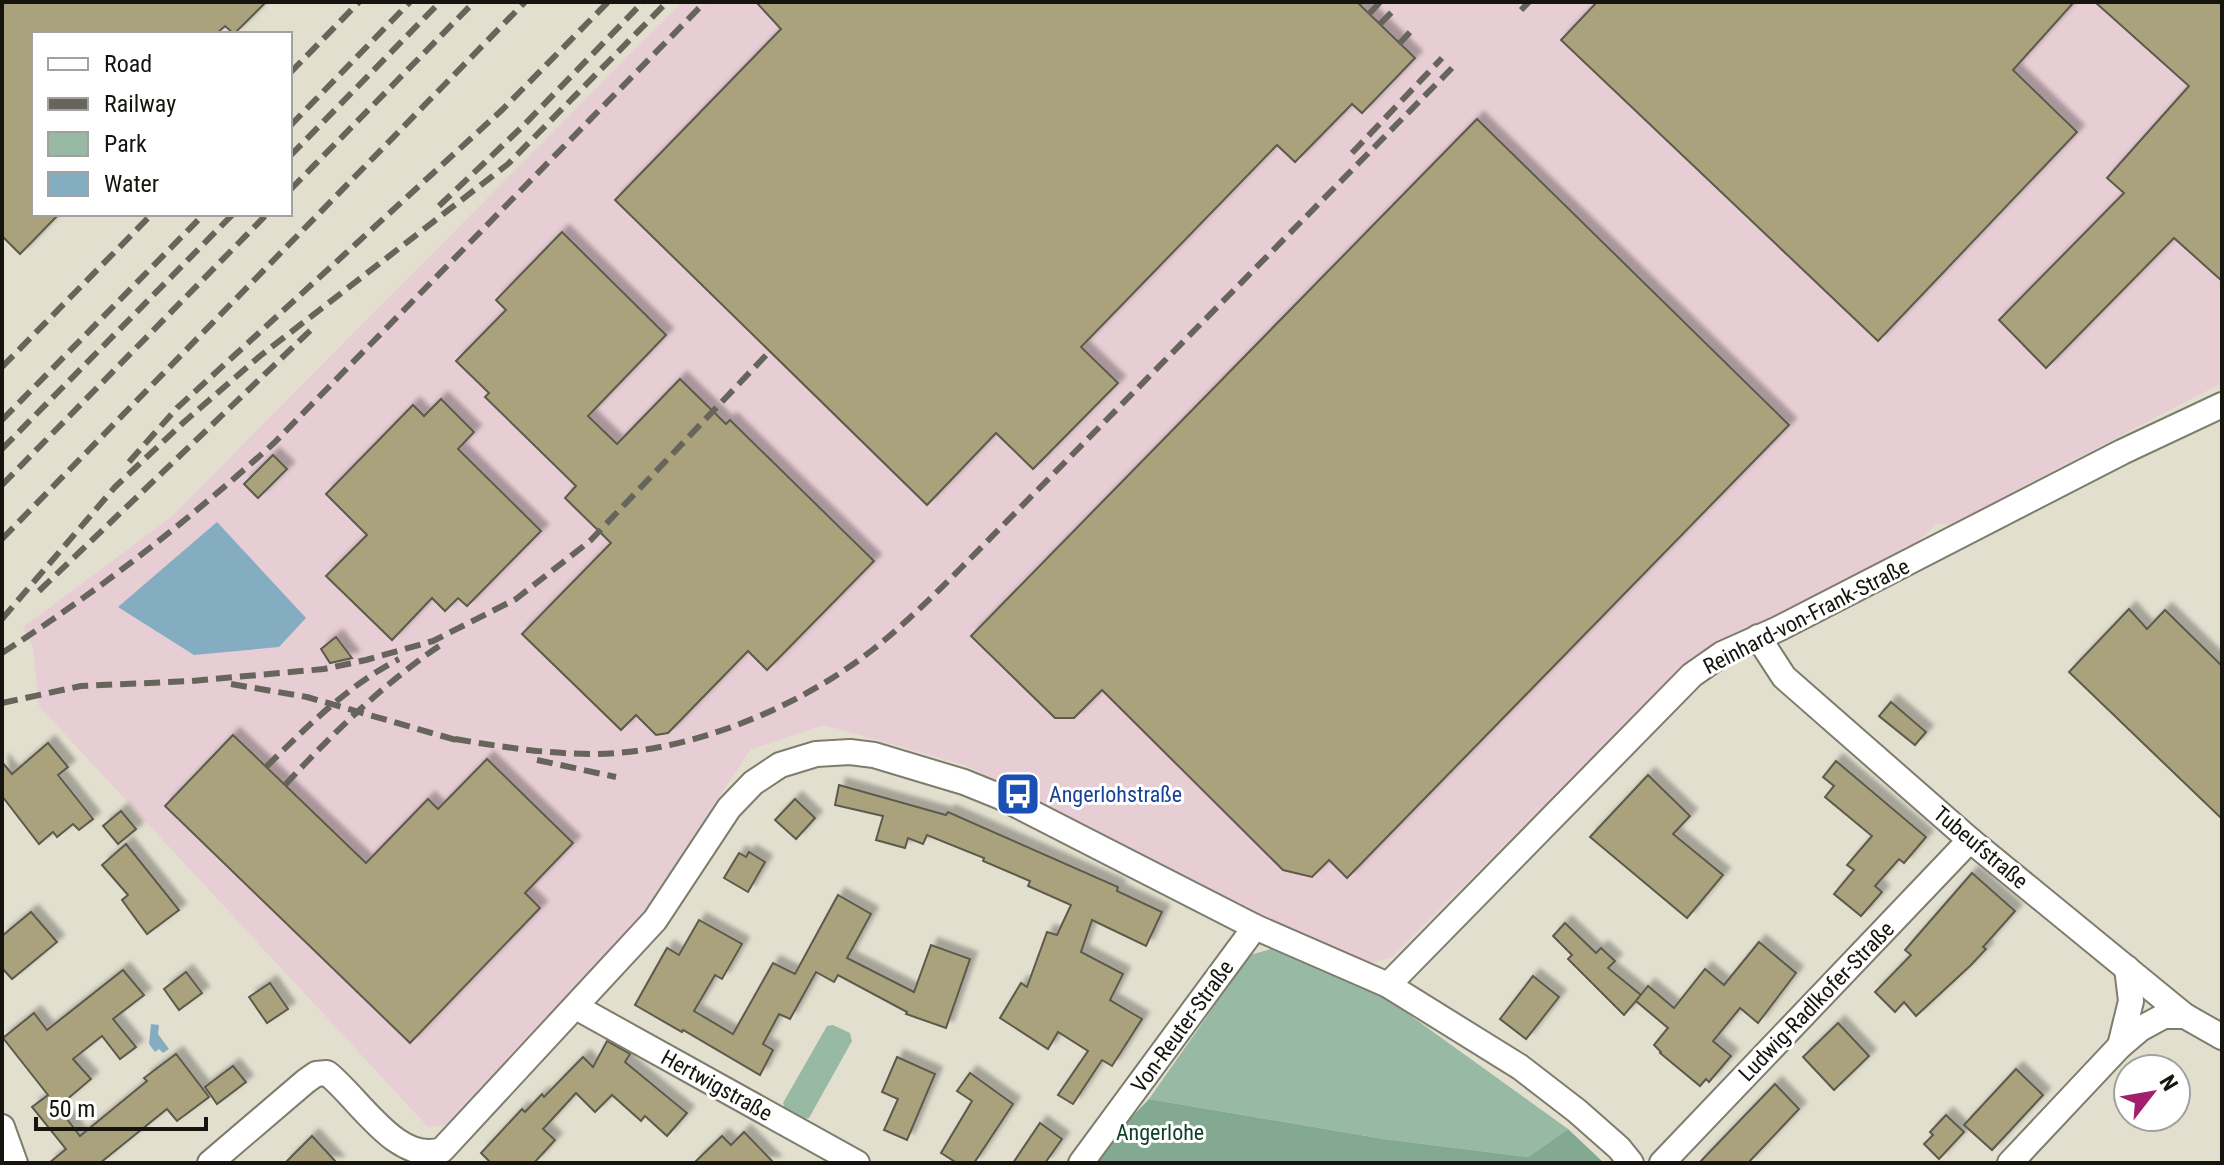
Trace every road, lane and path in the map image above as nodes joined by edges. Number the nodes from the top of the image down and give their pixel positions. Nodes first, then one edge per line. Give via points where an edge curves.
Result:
1 (2222, 405) edge
2 (1758, 637) junction
3 (1970, 840) junction
4 (1255, 927) junction
5 (2127, 968) junction
6 (1388, 985) junction
7 (576, 1007) junction
8 (2185, 1016) junction
9 (2222, 1037) edge
10 (2120, 1046) junction
11 (2, 1127) edge
12 (448, 1157) edge
13 (414, 1158) edge
14 (15, 1163) edge
15 (210, 1163) edge
16 (857, 1163) edge
17 (1081, 1163) edge
18 (1631, 1163) edge
19 (1662, 1163) edge
20 (2010, 1163) edge

1 - 2 street, Reinhard-von-Frank-Straße
2 - 3 street, Tubeufstraße via 1784,677
2 - 6 street, Reinhard-von-Frank-Straße via 1692,675
3 - 5 street, Tubeufstraße
3 - 19 street, Ludwig-Radlkofer-Straße
4 - 6 street
4 - 7 street via 964,782 874,755 816,754 780,765 729,808 655,920
4 - 17 street, Von-Reuter-Straße
5 - 8 street, Tubeufstraße
5 - 10 street via 2131,1001
6 - 18 street via 1520,1067 1577,1111
7 - 12 street
7 - 16 street, Hertwigstraße
8 - 9 street, Tubeufstraße
8 - 10 street via 2164,1016
10 - 20 street
11 - 14 street
12 - 13 street
13 - 15 street via 327,1073 306,1081

